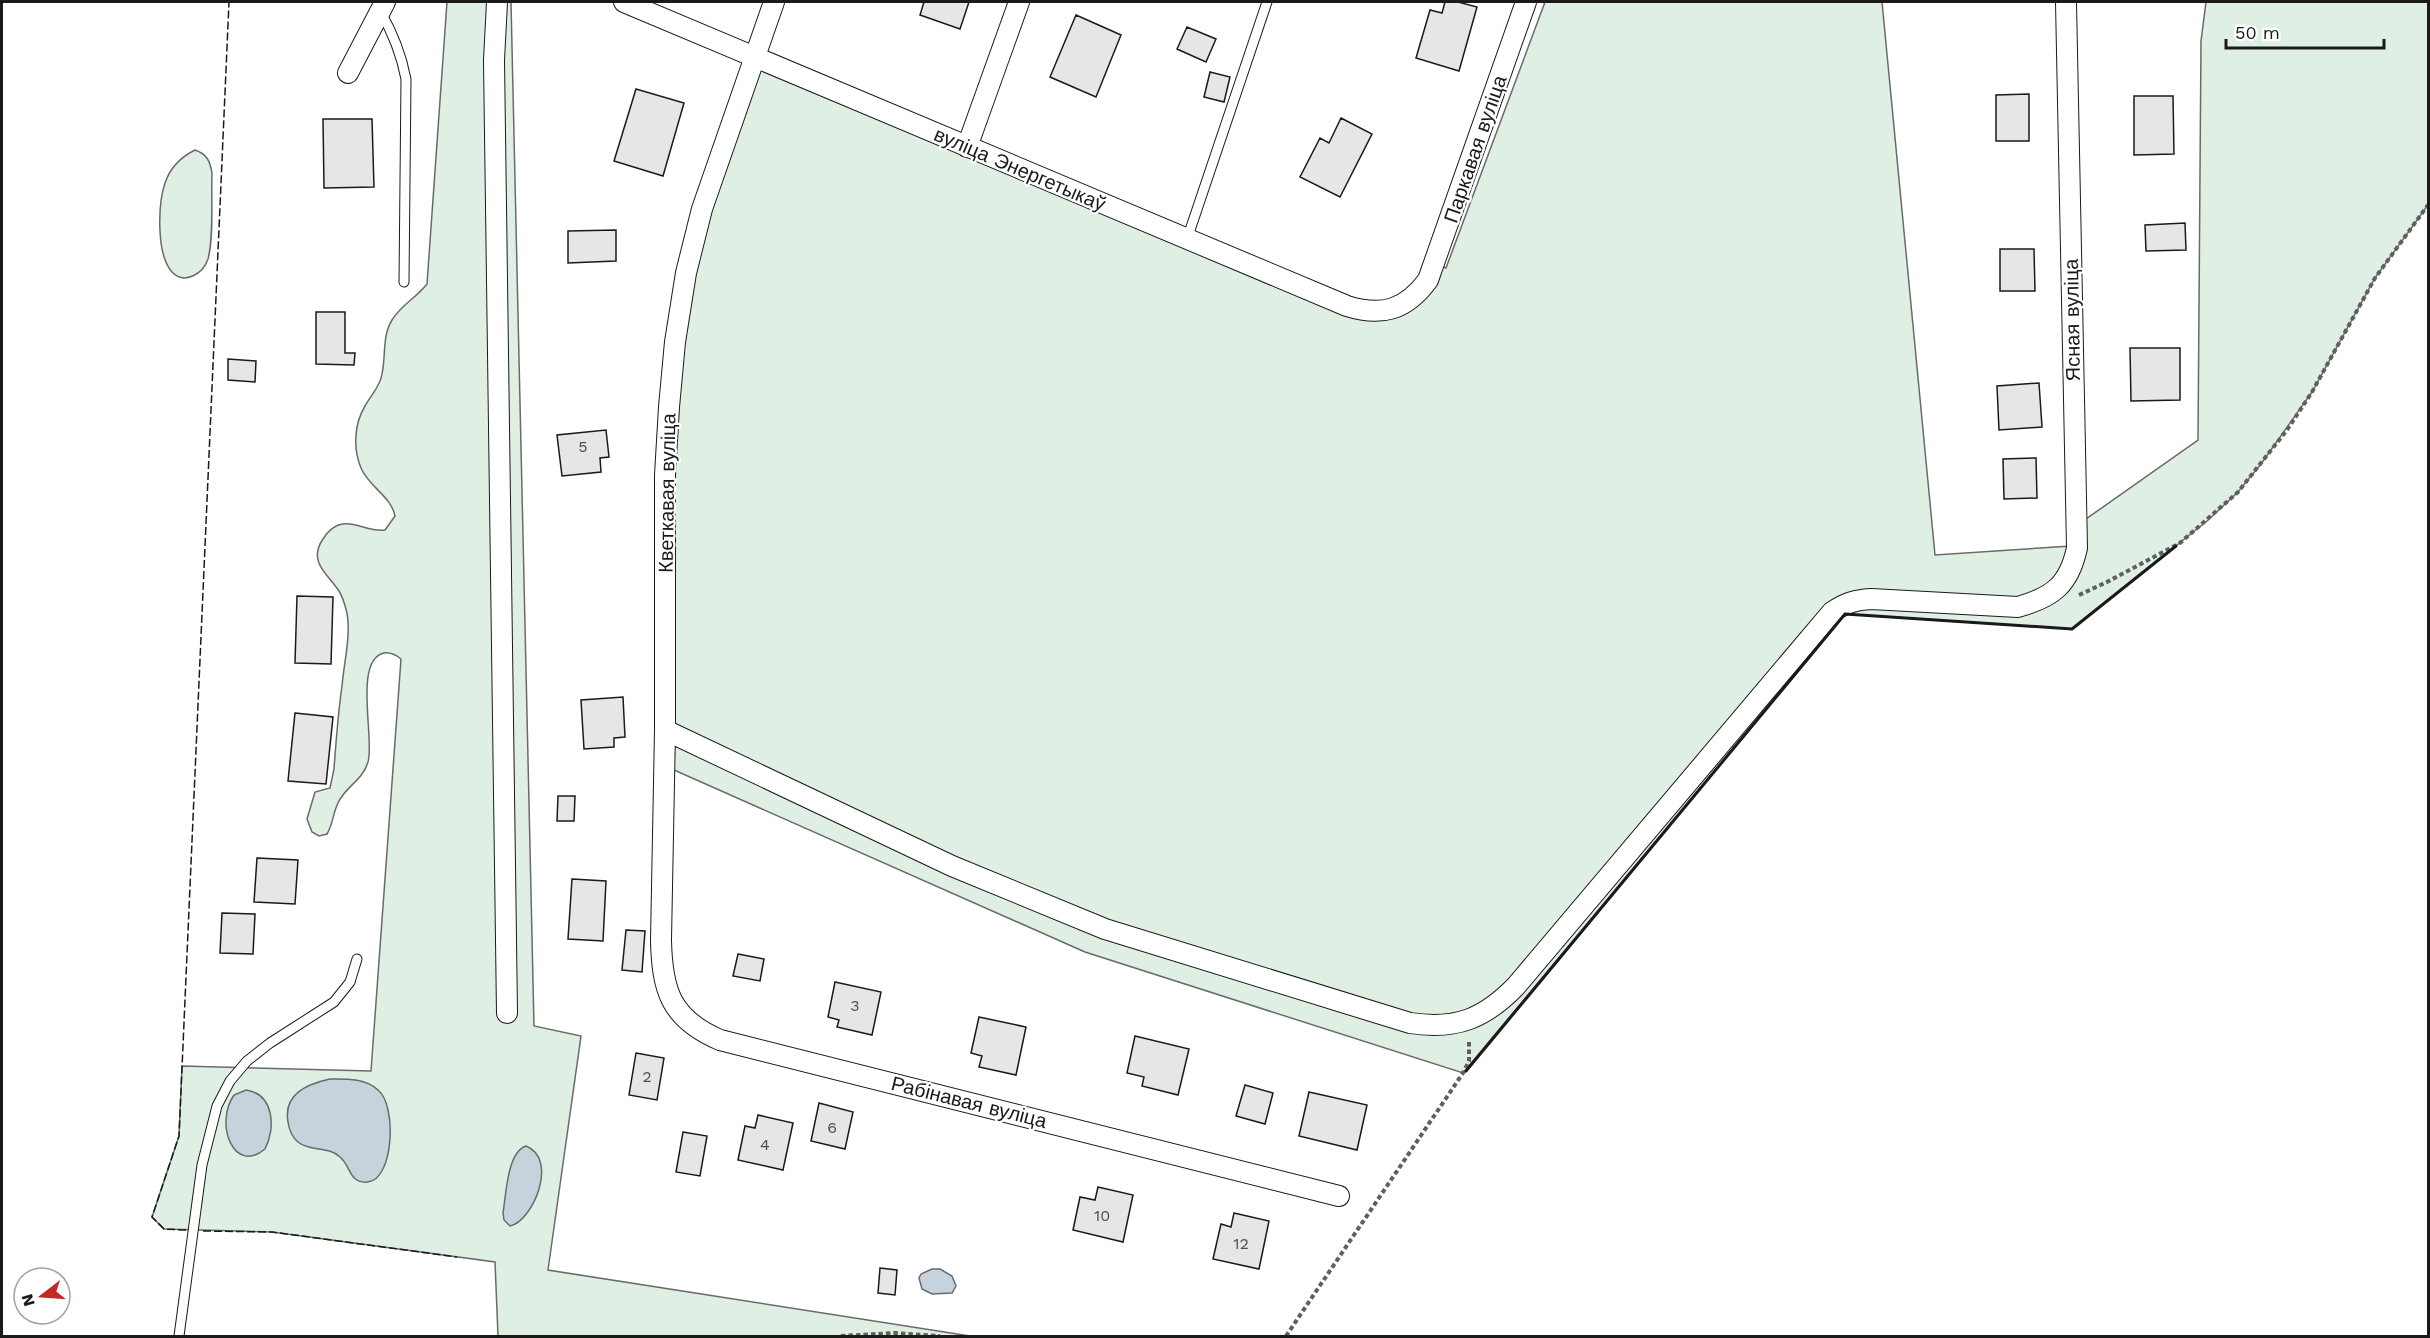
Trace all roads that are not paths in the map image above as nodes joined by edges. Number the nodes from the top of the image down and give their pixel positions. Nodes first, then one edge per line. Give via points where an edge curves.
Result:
1 (497, 2) edge
2 (624, 2) edge
3 (774, 2) edge
4 (1019, 2) edge
5 (1267, 2) edge
6 (1526, 2) edge
7 (2066, 2) edge
8 (382, 6) edge
9 (754, 57) junction
10 (348, 73) dead end
11 (967, 147) junction
12 (1187, 239) junction
13 (404, 282) dead end
14 (1418, 294) joint
15 (665, 729) junction
16 (661, 940) joint
17 (357, 959) dead end
18 (507, 1012) dead end
19 (1340, 1196) dead end
20 (179, 1336) edge

1 - 18 street via 494,60
2 - 9 street, вуліца Энергетыкаў
3 - 9 street
4 - 11 street
5 - 12 lane
6 - 14 street, Паркавая вуліца via 1435,263
7 - 15 street, Ясная вуліца via 2077,548 2073,568 2064,583 2037,602 2018,607 1871,599 1843,604 1832,612 1516,986 1482,1015 1430,1026 1410,1023 1105,929 952,866
8 - 10 street
8 - 13 lane via 401,54 406,79
9 - 11 street, вуліца Энергетыкаў
9 - 15 street, Кветкавая вуліца via 702,209 675,342 666,475
11 - 12 street, вуліца Энергетыкаў
12 - 14 street, вуліца Энергетыкаў via 1362,311 1392,309
15 - 16 street, Кветкавая вуліца
16 - 19 street, Рабінавая вуліца via 662,970 670,997 683,1017 699,1031 720,1040
17 - 20 lane via 350,982 334,1002 247,1061 230,1081 217,1106 202,1165

